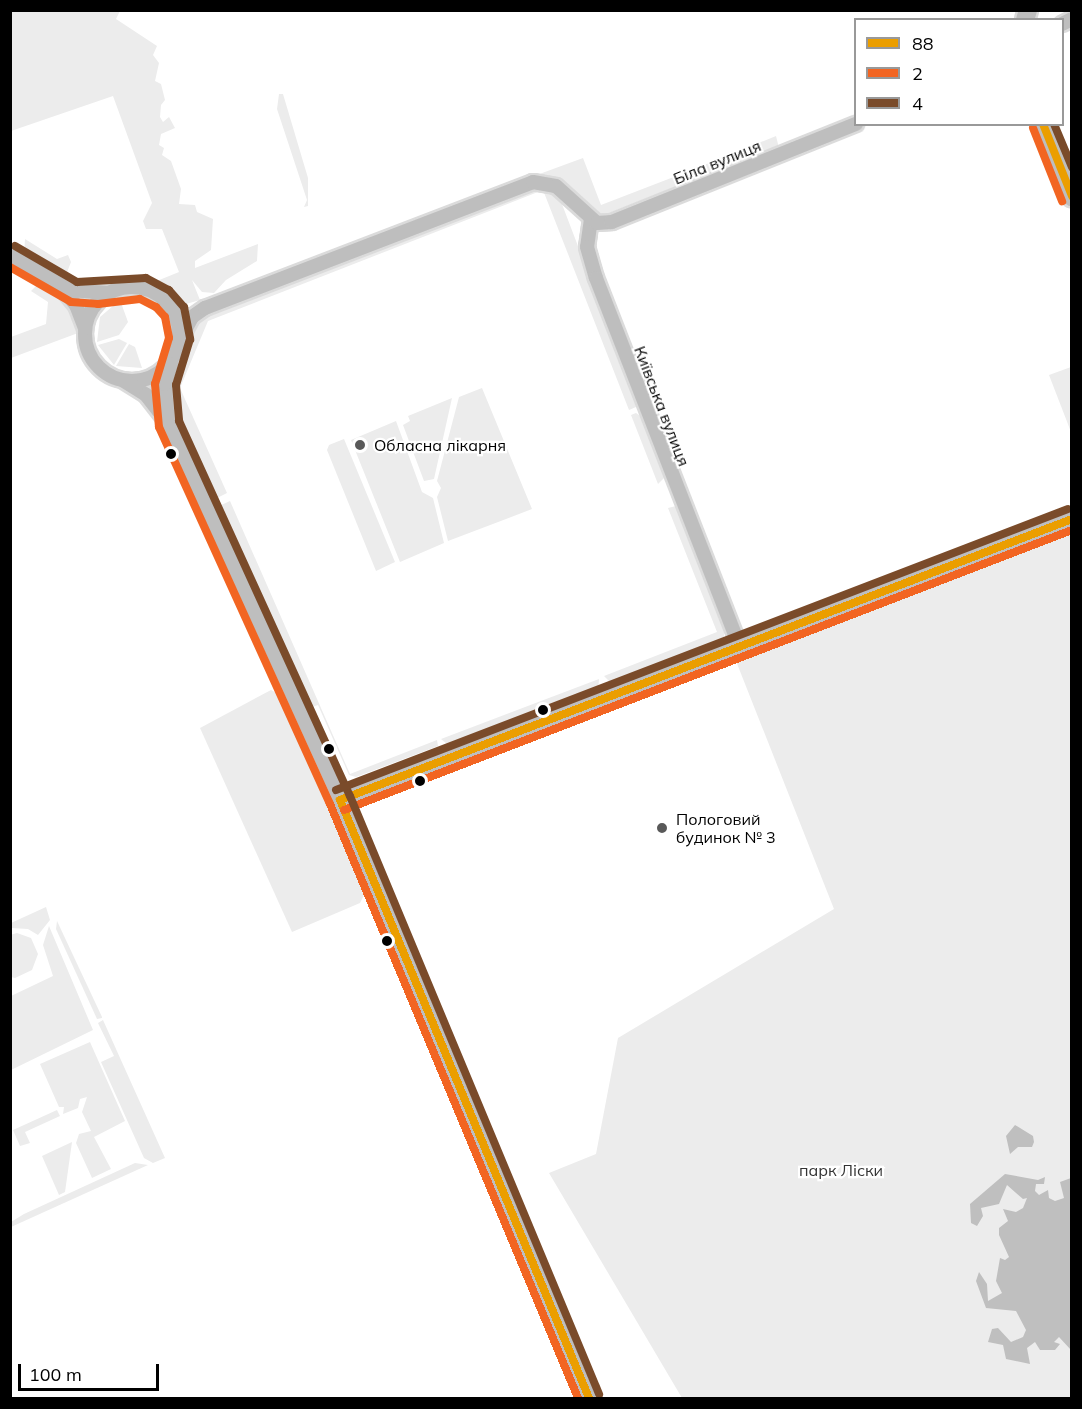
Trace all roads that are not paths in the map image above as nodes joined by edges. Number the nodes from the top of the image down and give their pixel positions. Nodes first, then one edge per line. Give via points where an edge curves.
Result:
1 (854, 125) edge
2 (1044, 126) edge
3 (1071, 197) edge
4 (591, 219) junction
5 (10, 255) edge
6 (58, 285) junction
7 (110, 293) junction
8 (167, 302) junction
9 (205, 308) junction
10 (85, 330) junction
11 (180, 339) junction
12 (172, 360) junction
13 (124, 381) junction
14 (169, 424) junction
15 (1071, 519) edge
16 (739, 645) junction
17 (340, 800) junction
18 (589, 1398) edge

1 - 4 street, Біла вулиця via 612,222 597,223
2 - 3 main road
4 - 9 street via 556,186 533,183
4 - 16 street, Київська вулиця via 587,247 596,278
5 - 6 street
6 - 7 street via 86,294
6 - 10 street via 76,305
7 - 8 street via 137,287
7 - 10 street via 95,305
8 - 9 street
8 - 11 street via 177,319
9 - 11 street via 185,327
10 - 13 street via 93,361 104,372
11 - 12 street
12 - 13 street via 155,376
12 - 14 street via 165,384
13 - 14 street via 146,395
14 - 17 street
15 - 16 main road
16 - 17 main road
17 - 18 street

